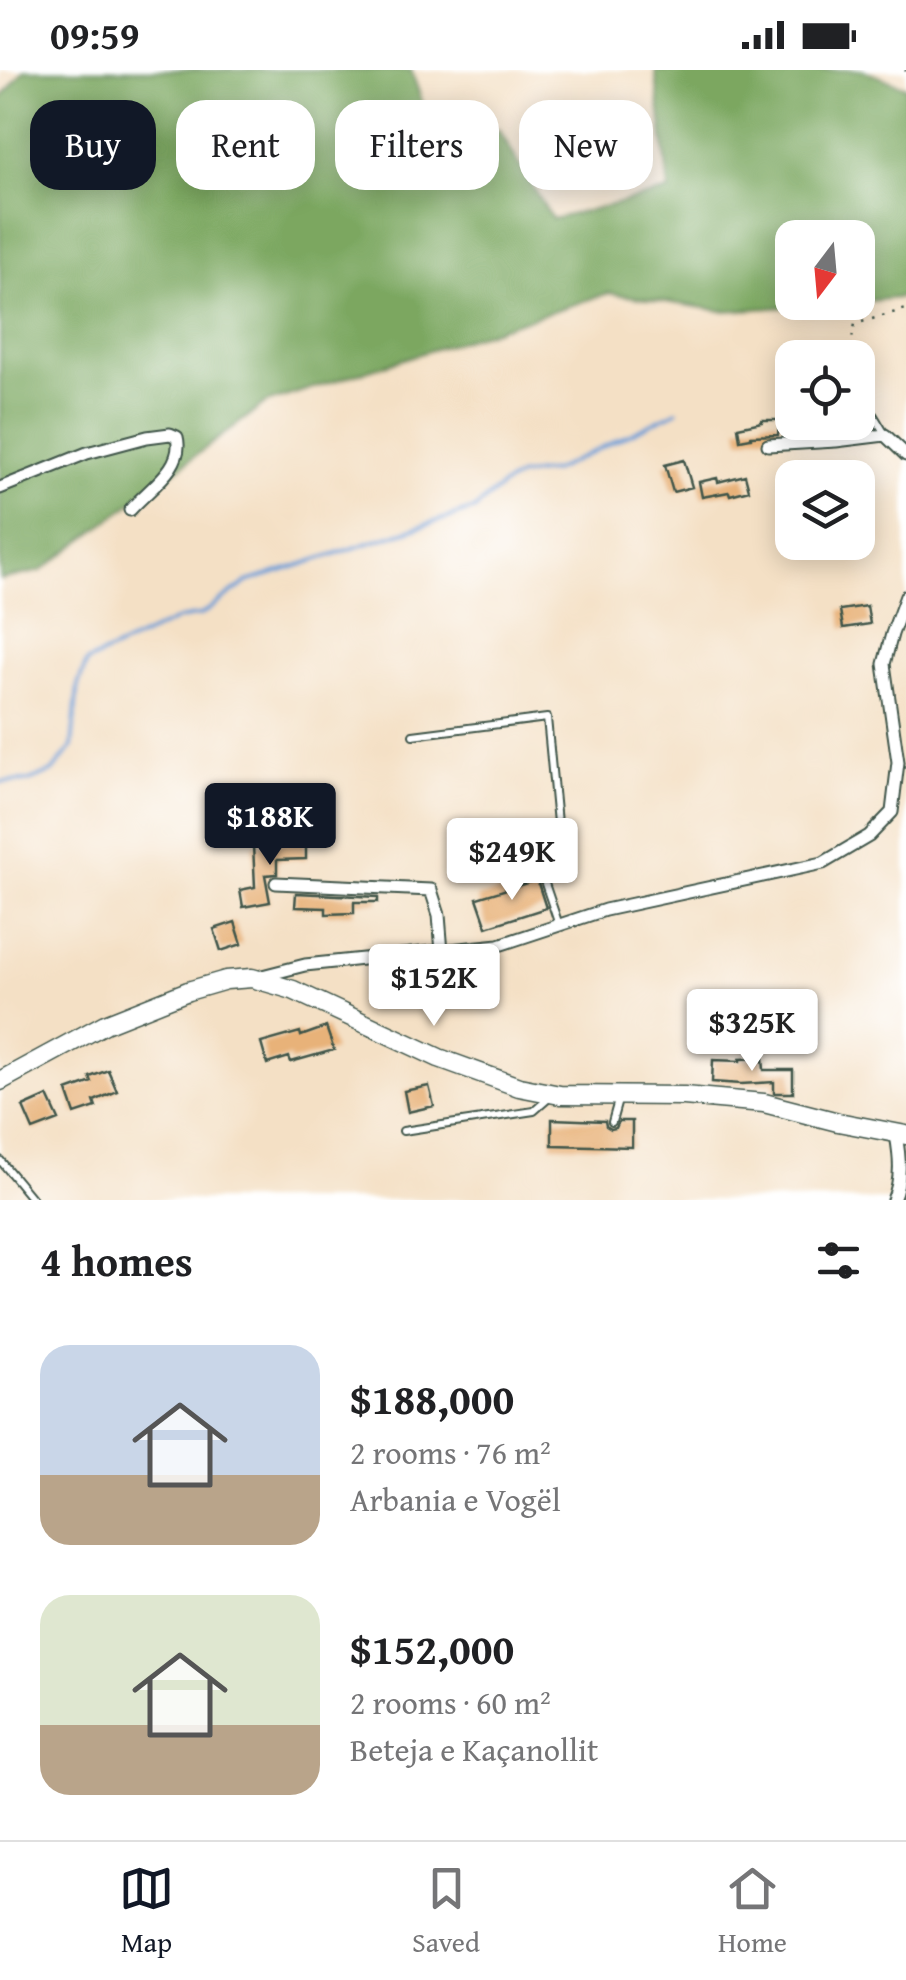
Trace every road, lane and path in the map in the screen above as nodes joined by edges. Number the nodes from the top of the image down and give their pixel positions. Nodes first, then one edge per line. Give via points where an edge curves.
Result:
1 (906, 309) edge
2 (852, 340) edge
3 (875, 419) edge
4 (885, 436) junction
5 (768, 445) dead end
6 (906, 455) edge
7 (0, 488) edge
8 (130, 510) dead end
9 (906, 596) edge
10 (412, 736) dead end
11 (892, 812) junction
12 (906, 812) edge
13 (276, 883) dead end
14 (560, 926) junction
15 (442, 952) junction
16 (252, 978) junction
17 (0, 1080) edge
18 (554, 1094) junction
19 (620, 1096) junction
20 (612, 1122) dead end
21 (403, 1131) dead end
22 (901, 1135) edge
23 (0, 1160) edge
24 (33, 1200) edge
25 (893, 1200) edge

1 - 2 path via 856,324
3 - 4 lane
4 - 5 street
4 - 6 street
7 - 8 street via 87,453 177,437 174,464
9 - 11 street via 884,664 898,762
10 - 14 lane via 547,718 558,822 535,854
11 - 12 street
11 - 14 street via 869,836 823,862
13 - 15 street via 432,890
14 - 15 street via 498,945
15 - 16 street via 305,965
16 - 17 street via 188,991 105,1024
16 - 18 street via 293,990 440,1058
18 - 19 street
18 - 21 lane via 534,1111
19 - 20 lane
19 - 22 street via 764,1103
22 - 25 street
23 - 24 lane

